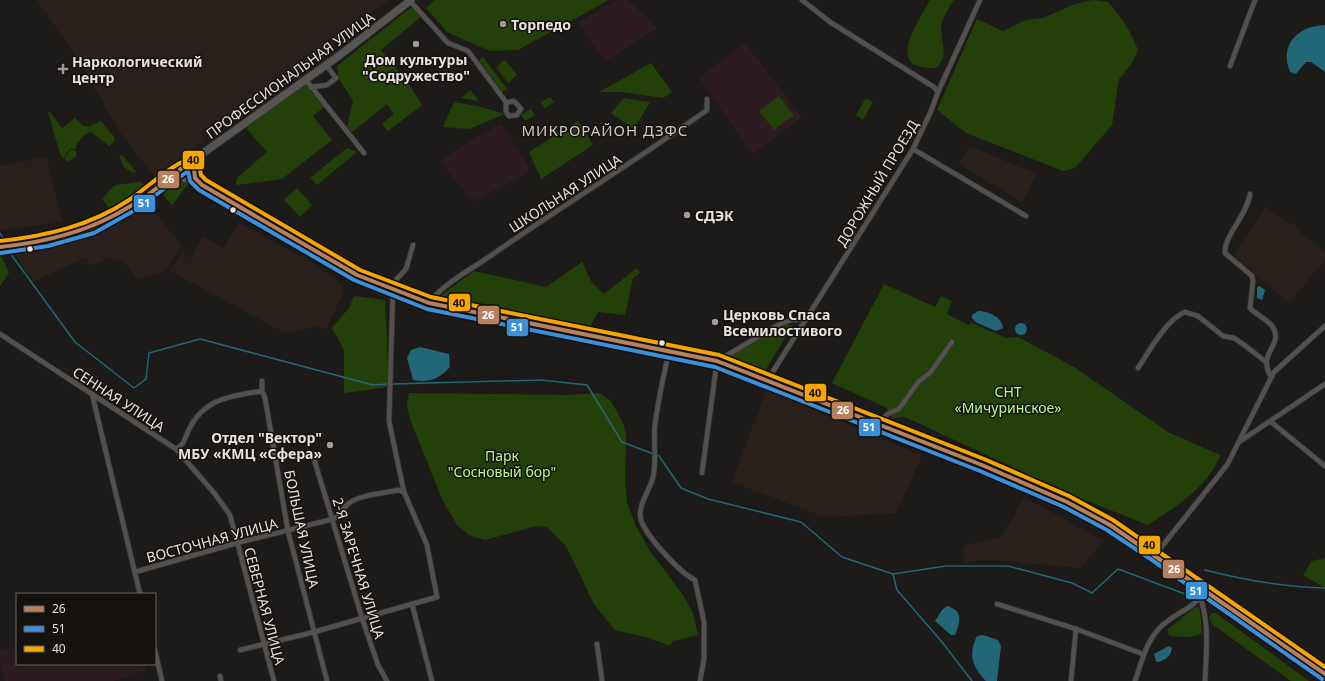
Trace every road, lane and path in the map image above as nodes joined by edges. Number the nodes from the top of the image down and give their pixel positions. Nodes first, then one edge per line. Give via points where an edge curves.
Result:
1 (410, 0) edge
2 (802, 0) edge
3 (980, 0) edge
4 (1255, 0) edge
5 (326, 65) junction
6 (1230, 66) dead end
7 (306, 80) junction
8 (310, 87) junction
9 (938, 92) junction
10 (707, 99) dead end
11 (506, 103) dead end
12 (913, 148) junction
13 (364, 153) dead end
14 (203, 155) junction
15 (184, 167) junction
16 (190, 175) junction
17 (170, 178) junction
18 (1250, 194) dead end
19 (1026, 216) dead end
20 (413, 245) dead end
21 (0, 248) edge
22 (393, 290) junction
23 (429, 303) junction
24 (806, 319) junction
25 (1325, 326) edge
26 (0, 334) edge
27 (952, 342) dead end
28 (669, 351) junction
29 (717, 361) junction
30 (1266, 362) junction
31 (1138, 368) dead end
32 (1271, 377) junction
33 (262, 381) dead end
34 (767, 381) junction
35 (1325, 384) edge
36 (262, 391) junction
37 (92, 394) junction
38 (1271, 422) junction
39 (880, 426) junction
40 (1238, 442) junction
41 (176, 449) junction
42 (314, 459) dead end
43 (1325, 466) edge
44 (702, 473) dead end
45 (404, 492) junction
46 (215, 494) joint
47 (333, 520) junction
48 (288, 531) junction
49 (237, 543) junction
50 (1155, 555) junction
51 (135, 572) junction
52 (1205, 591) junction
53 (140, 593) edge
54 (1200, 597) junction
55 (412, 604) junction
56 (996, 604) dead end
57 (362, 618) junction
58 (1076, 629) junction
59 (314, 632) junction
60 (597, 644) dead end
61 (264, 645) junction
62 (240, 650) dead end
63 (156, 654) edge
64 (1143, 654) junction
65 (1325, 674) edge
66 (162, 681) edge
67 (274, 681) edge
68 (327, 681) edge
69 (387, 681) edge
70 (432, 681) edge
71 (602, 681) edge
72 (700, 681) edge
73 (1071, 681) edge
74 (1134, 681) edge
75 (1205, 681) edge

1 - 5 main road, ПРОФЕССИОНАЛЬНАЯ УЛИЦА via 381,25
1 - 11 street via 448,43 468,51
2 - 9 street via 830,22 934,87
3 - 9 street, ДОРОЖНЫЙ ПРОЕЗД
4 - 6 street
5 - 7 main road, ПРОФЕССИОНАЛЬНАЯ УЛИЦА
5 - 8 street via 336,78 327,85
7 - 8 street
7 - 14 main road, ПРОФЕССИОНАЛЬНАЯ УЛИЦА
8 - 13 street
9 - 12 street, ДОРОЖНЫЙ ПРОЕЗД
10 - 23 street, ШКОЛЬНАЯ УЛИЦА via 707,110 489,257 433,297
12 - 19 street
12 - 24 street, ДОРОЖНЫЙ ПРОЕЗД
14 - 15 main road, ПРОФЕССИОНАЛЬНАЯ УЛИЦА
14 - 16 main road, ПРОФЕССИОНАЛЬНАЯ УЛИЦА
15 - 16 main road
15 - 16 main road via 191,165
15 - 17 main road, ПРОФЕССИОНАЛЬНАЯ УЛИЦА
16 - 17 main road
16 - 22 main road via 202,186 357,275
17 - 21 main road, ПРОФЕССИОНАЛЬНАЯ УЛИЦА via 120,213 97,225 70,234
18 - 30 street via 1247,208 1225,244 1225,253 1252,276 1250,308 1274,328 1275,340
20 - 22 street via 406,269 395,281
22 - 23 main road
22 - 45 street via 390,421
23 - 28 main road
24 - 29 street via 780,324
24 - 34 street, ДОРОЖНЫЙ ПРОЕЗД
25 - 32 street
26 - 37 street, СЕННАЯ УЛИЦА
27 - 39 street via 930,373 920,381 899,409 883,418
28 - 29 main road
28 - 72 street via 655,426 654,474 641,507 641,519 647,532 685,575 695,580 704,622 704,659
29 - 34 main road
29 - 44 street
30 - 31 street via 1234,338 1223,336 1198,316 1185,312 1170,322
30 - 32 street
32 - 40 street
33 - 36 street, БОЛЬШАЯ УЛИЦА
34 - 39 main road
35 - 38 street
36 - 41 street via 218,400 208,406 199,413 182,445
36 - 48 street, БОЛЬШАЯ УЛИЦА
37 - 41 street, СЕННАЯ УЛИЦА
37 - 51 street
38 - 40 street
38 - 43 street
39 - 50 main road via 982,464 1067,502 1110,525
40 - 50 street via 1227,465
41 - 46 street, СЕННАЯ УЛИЦА
42 - 47 street, 2-Я ЗАРЕЧНАЯ УЛИЦА
45 - 47 street via 398,490 355,500
45 - 55 street via 427,545 437,589 437,597
46 - 49 street, СЕВЕРНАЯ УЛИЦА via 230,514
47 - 48 street, ВОСТОЧНАЯ УЛИЦА
47 - 57 street, 2-Я ЗАРЕЧНАЯ УЛИЦА
48 - 49 street, ВОСТОЧНАЯ УЛИЦА
48 - 59 street, БОЛЬШАЯ УЛИЦА
49 - 51 street, ВОСТОЧНАЯ УЛИЦА
49 - 61 street, СЕВЕРНАЯ УЛИЦА
50 - 52 main road
51 - 53 street
52 - 54 street
52 - 65 main road
54 - 64 street via 1188,609 1162,625
54 - 75 street via 1204,608 1207,646
55 - 57 street
55 - 70 street
56 - 58 street
57 - 59 street
57 - 69 street, 2-Я ЗАРЕЧНАЯ УЛИЦА via 378,665
58 - 64 street
58 - 73 street
59 - 61 street
59 - 68 street, БОЛЬШАЯ УЛИЦА
60 - 71 street
61 - 62 street
61 - 67 street, СЕВЕРНАЯ УЛИЦА
63 - 66 street
64 - 74 street

